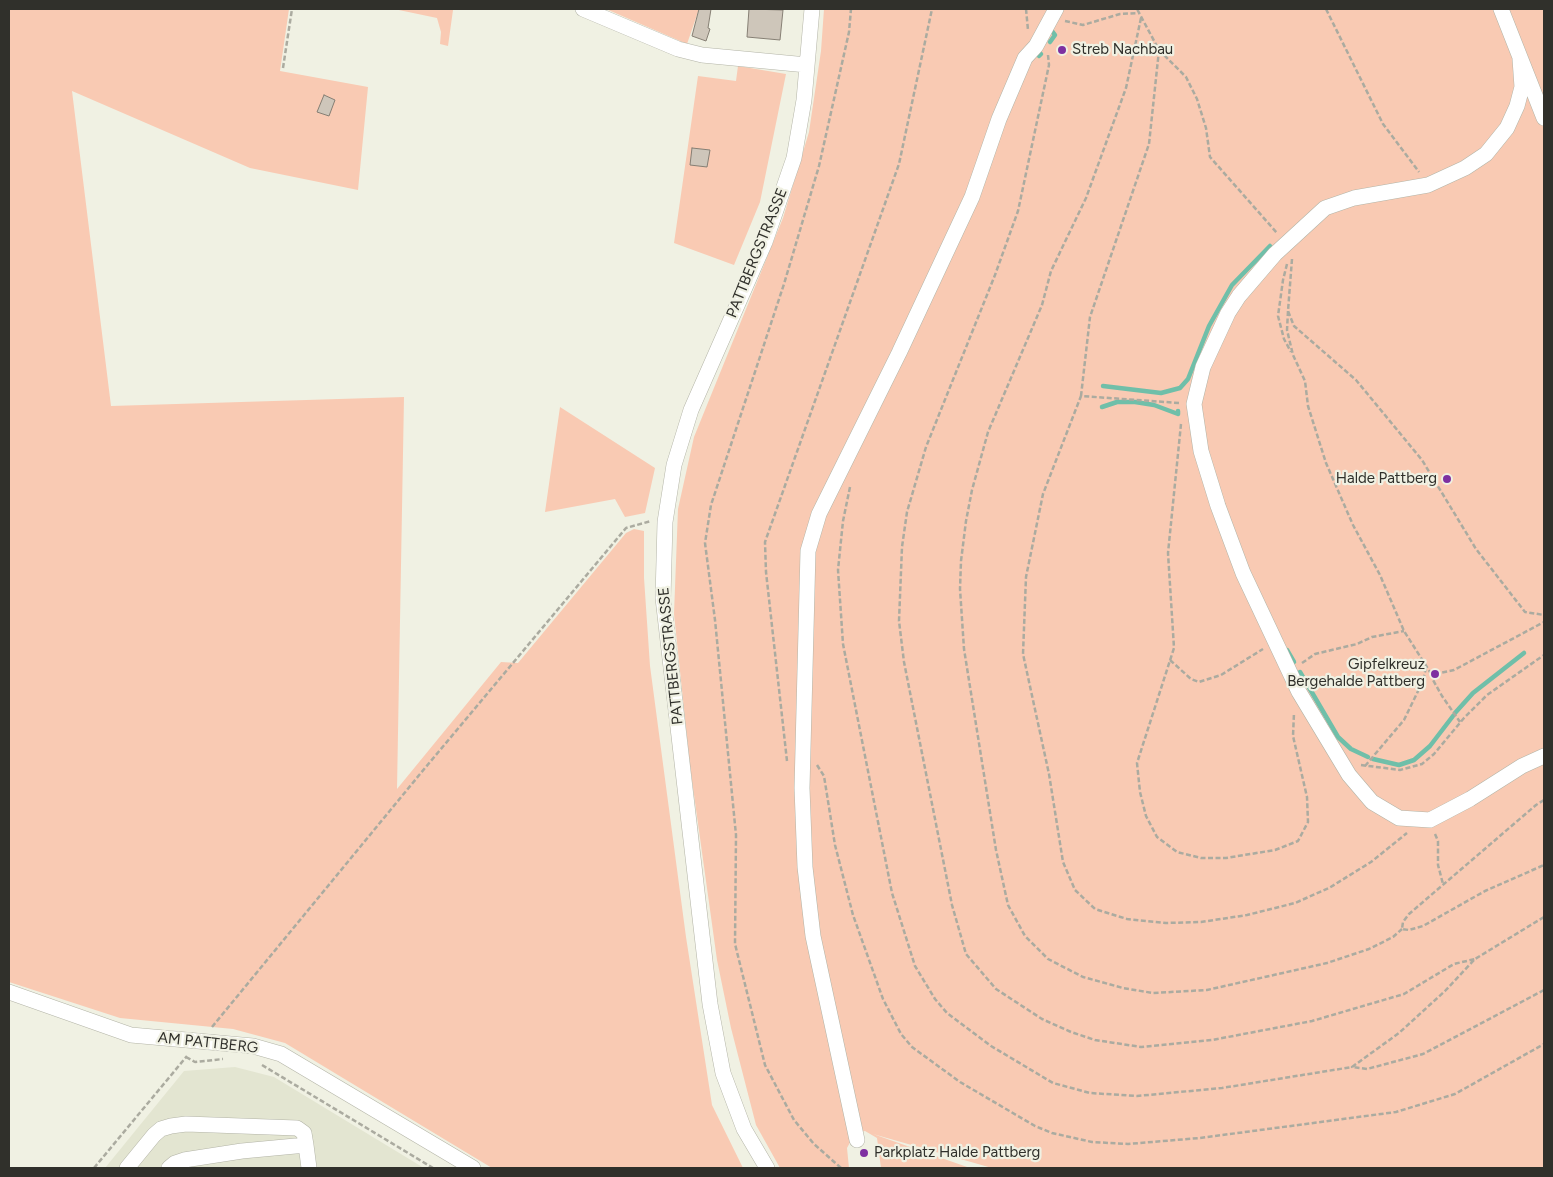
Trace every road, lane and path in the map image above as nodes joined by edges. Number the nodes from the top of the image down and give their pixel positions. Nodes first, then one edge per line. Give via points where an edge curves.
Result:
1 (292, 9) edge
2 (583, 9) edge
3 (812, 9) edge
4 (851, 9) edge
5 (932, 9) edge
6 (1026, 9) edge
7 (1138, 9) edge
8 (1326, 9) edge
9 (1501, 9) edge
10 (1139, 13) junction
11 (1141, 18) junction
12 (1050, 20) edge
13 (1028, 36) dead end
14 (1160, 50) junction
15 (1520, 59) junction
16 (808, 65) junction
17 (284, 68) dead end
18 (1544, 118) edge
19 (1428, 185) junction
20 (1290, 241) junction
21 (1288, 263) junction
22 (1290, 268) junction
23 (1288, 311) junction
24 (1293, 355) junction
25 (1081, 396) junction
26 (1194, 404) junction
27 (850, 485) dead end
28 (652, 511) dead end
29 (657, 521) junction
30 (650, 530) dead end
31 (1544, 615) edge
32 (1544, 622) edge
33 (1404, 631) junction
34 (1275, 643) junction
35 (1544, 655) edge
36 (1170, 660) junction
37 (1426, 667) junction
38 (1288, 670) junction
39 (1432, 672) junction
40 (1299, 692) junction
41 (1460, 722) junction
42 (804, 754) junction
43 (1544, 756) edge
44 (787, 764) dead end
45 (1544, 800) edge
46 (1426, 821) junction
47 (1544, 865) edge
48 (1443, 884) junction
49 (1544, 917) edge
50 (1402, 929) junction
51 (1474, 959) junction
52 (1544, 990) edge
53 (9, 992) edge
54 (201, 1041) junction
55 (1544, 1044) edge
56 (228, 1059) dead end
57 (255, 1061) dead end
58 (1352, 1067) junction
59 (857, 1140) dead end
60 (306, 1145) junction
61 (94, 1168) edge
62 (127, 1168) edge
63 (169, 1168) edge
64 (309, 1168) edge
65 (433, 1168) edge
66 (473, 1168) edge
67 (766, 1168) edge
68 (841, 1168) edge

1 - 17 path
2 - 16 street via 702,56
3 - 16 street, PATTBERGSTRASSE
4 - 68 path via 849,32 819,166 711,505 705,543 736,835 735,944 765,1066 794,1120 814,1144
5 - 44 path via 899,164 765,542
6 - 13 path
7 - 10 path
8 - 19 path via 1383,124
9 - 15 street
10 - 11 path
10 - 12 path via 1120,14 1083,25
11 - 14 path
11 - 50 path via 1126,88 1086,198 1051,271 1042,305 988,432 966,521 961,561 963,633 996,850 1008,905 1014,920 1048,959 1083,977 1153,993 1207,990 1327,963 1369,949
12 - 42 street via 1036,46 1025,58 999,119 972,197 819,514 808,552
12 - 51 path via 1048,65 1018,211 926,448 907,512 902,547 899,621 904,662 952,905 966,954 996,989 1042,1018 1095,1040 1141,1047 1212,1040 1312,1022 1397,996 1454,964
14 - 20 path via 1186,77 1198,99 1210,157 1273,226 1278,242
14 - 25 path via 1149,144 1090,317
15 - 18 street
15 - 19 street via 1522,87 1507,128 1486,154
16 - 29 street, PATTBERGSTRASSE via 797,140 784,192 691,410
19 - 20 street via 1337,202 1314,216
20 - 21 path
20 - 22 path
20 - 26 street via 1261,269 1228,314 1203,367
21 - 22 path
21 - 24 path via 1282,280 1278,316 1284,339
22 - 23 path
23 - 24 path via 1287,330
23 - 31 path via 1297,330 1356,380 1422,460 1476,549 1525,612
24 - 33 path via 1305,381 1308,406 1326,463 1352,525 1380,575
25 - 26 path
25 - 46 path via 1043,494 1026,578 1023,654 1064,862 1080,895 1095,909 1127,919 1201,922 1248,915 1295,903 1329,888
26 - 34 street via 1201,451 1218,506 1243,573
26 - 36 path via 1182,415 1171,515 1168,553 1174,648
27 - 58 path via 838,570 843,644 892,893 916,966 947,1013 991,1046 1053,1083 1090,1093 1137,1096 1222,1088
28 - 29 path
29 - 30 path
29 - 54 path via 626,528
29 - 67 street, PATTBERGSTRASSE via 710,1004 723,1073 744,1129
32 - 39 path via 1454,670
33 - 37 path
33 - 38 path via 1315,654
34 - 36 path via 1221,676 1199,682
34 - 38 street
35 - 41 path via 1487,695
36 - 40 path via 1137,763 1140,792 1146,816 1157,837 1177,852 1201,858 1226,858 1275,850 1298,841 1308,822 1307,797 1293,736 1293,716
37 - 39 path
37 - 41 path via 1423,681 1404,720 1365,766 1400,770 1422,764
38 - 40 street
39 - 41 path via 1433,680
40 - 46 street via 1349,775 1372,802 1399,818
42 - 55 path via 824,776 835,845 853,916 876,981 901,1034 912,1047 960,1082 1052,1133 1092,1142 1128,1144 1200,1138 1396,1112 1455,1094
42 - 59 street via 805,867 813,936
43 - 46 street
45 - 48 path
46 - 48 path via 1438,841 1438,865
47 - 50 path via 1485,891 1423,926
48 - 50 path via 1409,914
49 - 51 path
51 - 58 path via 1400,1033
52 - 58 path via 1422,1054 1366,1069
53 - 54 street, AM PATTBERG via 131,1035
54 - 66 street, AM PATTBERG via 253,1046 293,1060
56 - 61 path via 195,1062 186,1057
57 - 65 path
60 - 62 street via 304,1133 297,1128 186,1124 162,1129
60 - 63 street via 184,1160
60 - 64 street

